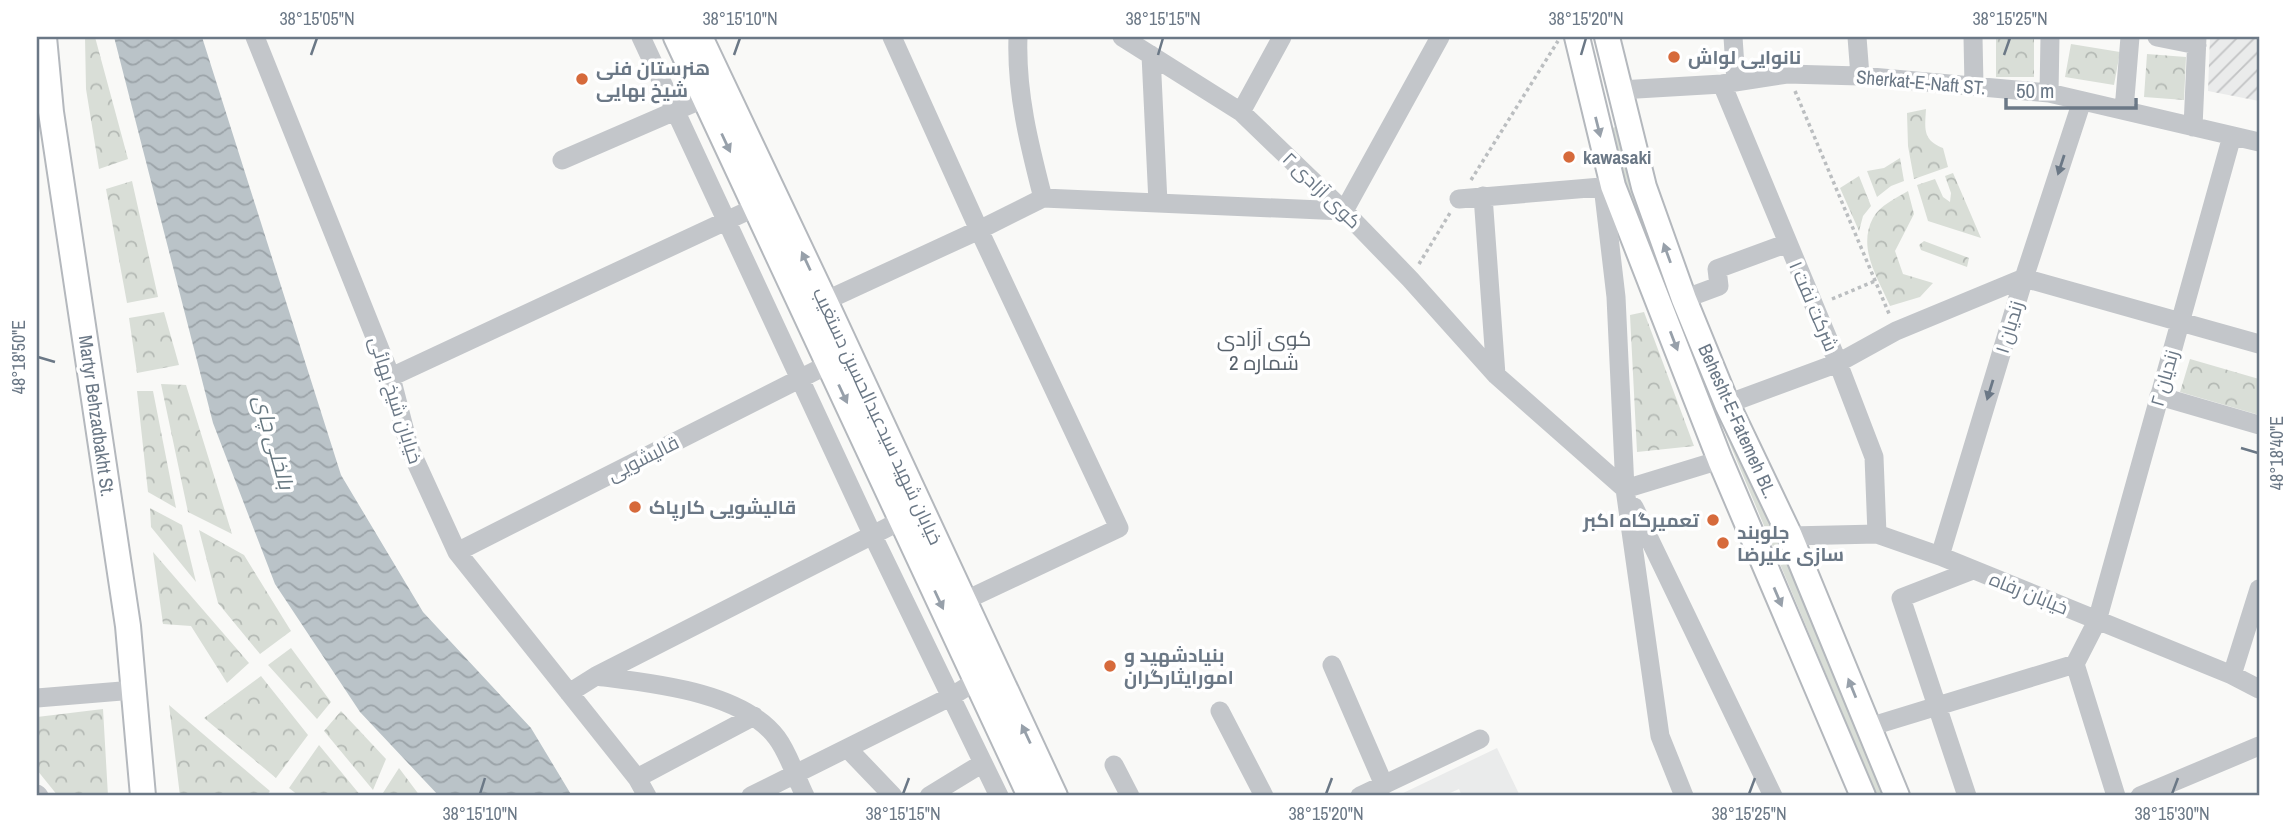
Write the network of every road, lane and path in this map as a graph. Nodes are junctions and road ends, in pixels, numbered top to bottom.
1 (44, 37) edge
2 (255, 37) edge
3 (641, 37) edge
4 (676, 37) edge
5 (700, 37) edge
6 (893, 37) edge
7 (1018, 37) edge
8 (1122, 37) edge
9 (1282, 37) edge
10 (1440, 37) edge
11 (1561, 37) edge
12 (1577, 37) edge
13 (1607, 37) edge
14 (1732, 37) edge
15 (1857, 37) edge
16 (1973, 37) edge
17 (2050, 37) edge
18 (2130, 37) edge
19 (2157, 37) edge
20 (2197, 41) edge
21 (1152, 55) junction
22 (1787, 74) junction
23 (1860, 76) junction
24 (1729, 83) junction
25 (1974, 86) junction
26 (1620, 90) junction
27 (2049, 93) junction
28 (1590, 95) junction
29 (705, 98) junction
30 (2082, 101) junction
31 (2124, 110) junction
32 (44, 112) edge
33 (674, 112) junction
34 (1241, 112) junction
35 (2193, 127) junction
36 (2232, 136) junction
37 (2259, 142) edge
38 (562, 160) dead end
39 (1608, 186) junction
40 (1483, 196) junction
41 (1043, 198) junction
42 (1459, 198) junction
43 (1158, 203) junction
44 (756, 207) junction
45 (1344, 211) junction
46 (726, 222) junction
47 (979, 230) junction
48 (1788, 243) junction
49 (2024, 278) junction
50 (1410, 279) junction
51 (1875, 281) junction
52 (1684, 299) junction
53 (825, 301) junction
54 (1814, 306) junction
55 (2180, 323) junction
56 (1896, 331) junction
57 (2259, 344) edge
58 (1838, 363) junction
59 (829, 364) junction
60 (1496, 375) junction
61 (391, 377) junction
62 (800, 377) junction
63 (2159, 396) junction
64 (1727, 404) junction
65 (2259, 425) edge
66 (1720, 460) junction
67 (1625, 489) junction
68 (902, 520) junction
69 (1877, 534) junction
70 (873, 536) junction
71 (1790, 537) junction
72 (457, 552) junction
73 (1940, 556) junction
74 (1973, 570) junction
75 (2259, 589) edge
76 (964, 601) junction
77 (2097, 621) junction
78 (2076, 664) junction
79 (1332, 665) dead end
80 (596, 676) junction
81 (2232, 676) junction
82 (976, 681) junction
83 (2259, 689) edge
84 (134, 690) junction
85 (569, 693) junction
86 (952, 696) junction
87 (37, 698) edge
88 (1937, 706) junction
89 (1220, 711) dead end
90 (754, 716) junction
91 (1869, 727) junction
92 (1480, 739) dead end
93 (2259, 746) edge
94 (848, 749) junction
95 (983, 763) junction
96 (1114, 765) dead end
97 (794, 775) junction
98 (637, 778) junction
99 (1384, 785) junction
100 (939, 793) edge
101 (143, 796) edge
102 (647, 796) edge
103 (751, 796) edge
104 (805, 796) edge
105 (893, 796) edge
106 (999, 796) edge
107 (1030, 796) edge
108 (1055, 796) edge
109 (1130, 796) edge
110 (1264, 796) edge
111 (1360, 796) edge
112 (1684, 796) edge
113 (1773, 796) edge
114 (1863, 796) edge
115 (1897, 796) edge
116 (1967, 796) edge
117 (2116, 796) edge
118 (2140, 796) edge

1 - 32 main road, Martyr Behzadbakht St.
2 - 61 street, خیابان شیخ بهائی
3 - 33 street
4 - 29 main road, خیابان شهید سیدعبدالحسین دستغیب
53 -> 5 main road, خیابان شهید سیدعبدالحسین دستغیب
6 - 47 street
7 - 41 street
8 - 21 street, کوی آزادی ۲
9 - 34 street
10 - 45 street
11 - 42 path
12 - 28 main road, Behesht-E-Fatemeh BL.
13 - 26 main road, Behesht-E-Fatemeh BL.
14 - 24 street, شرکت نفت ۱
15 - 23 street
16 - 25 street
17 - 27 street
18 - 31 street
19 - 20 street
20 - 35 street
21 - 34 street, کوی آزادی ۲
21 - 43 street
22 - 23 street, Sherkat-E-Naft ST.
22 - 24 street, Sherkat-E-Naft ST.
22 - 51 path
23 - 25 street, Sherkat-E-Naft ST.
24 - 26 street, Sherkat-E-Naft ST.
24 - 48 street, شرکت نفت ۱
25 - 27 street, Sherkat-E-Naft ST.
26 - 28 main road
52 -> 26 main road, Behesht-E-Fatemeh BL.
27 - 30 street, Sherkat-E-Naft ST.
28 -> 39 main road, Behesht-E-Fatemeh BL.
29 - 33 street
29 -> 44 main road, خیابان شهید سیدعبدالحسین دستغیب
30 - 31 street, Sherkat-E-Naft ST.
30 -> 49 street, زندیان ۱
31 - 35 street, Sherkat-E-Naft ST.
32 - 84 main road, Martyr Behzadbakht St.
33 - 38 street
33 - 46 street
34 - 45 street, کوی آزادی ۲
35 - 36 street, Sherkat-E-Naft ST.
36 - 37 street, Sherkat-E-Naft ST.
36 - 55 street, زندیان ۲
39 - 40 street
39 -> 66 main road, Behesht-E-Fatemeh BL.
39 - 67 street
40 - 42 street
40 - 60 street
41 - 43 street
41 - 47 street
42 - 50 path
43 - 45 street
44 - 46 street
44 - 59 main road, خیابان شهید سیدعبدالحسین دستغیب
45 - 50 street, کوی آزادی ۲
46 - 61 street
46 - 62 street
47 - 53 street
47 - 76 street
48 - 52 street
48 - 54 street, شرکت نفت ۱
49 - 55 street
49 - 56 street
49 -> 73 street, زندیان ۱
50 - 60 street, کوی آزادی ۲
51 - 54 path
51 - 56 path
52 - 64 main road, Behesht-E-Fatemeh BL.
53 - 76 main road, خیابان شهید سیدعبدالحسین دستغیب
54 - 58 street, شرکت نفت ۱
55 - 57 street
55 - 63 street, زندیان ۲
56 - 58 street
58 - 64 street
58 - 69 street, شرکت نفت ۱
59 - 62 street, قالیشویی
59 -> 68 main road, خیابان شهید سیدعبدالحسین دستغیب
60 - 67 street, کوی آزادی ۲
61 - 72 street, خیابان شیخ بهائی
62 - 70 street
62 - 72 street, قالیشویی
63 - 65 street
63 - 77 street, زندیان ۲
64 - 71 main road, Behesht-E-Fatemeh BL.
66 - 67 street
66 -> 114 main road, Behesht-E-Fatemeh BL.
67 - 112 street
67 - 113 street
68 - 70 street
68 -> 82 main road, خیابان شهید سیدعبدالحسین دستغیب
69 - 71 street, خیابان رفاه
69 - 73 street, خیابان رفاه
70 - 80 street
70 - 86 street
91 -> 71 main road, Behesht-E-Fatemeh BL.
72 - 85 street, خیابان شیخ بهائی
73 - 74 street, خیابان رفاه
74 - 77 street, خیابان رفاه
74 - 88 street
75 - 81 street
108 -> 76 main road, خیابان شهید سیدعبدالحسین دستغیب
77 - 78 street, زندیان ۲
77 - 81 street, خیابان رفاه
78 - 88 street
78 - 117 street
79 - 99 street
80 - 85 street
80 - 90 street
81 - 83 street, خیابان رفاه
82 - 86 street
82 - 107 main road, خیابان شهید سیدعبدالحسین دستغیب
84 - 87 street
84 - 101 main road, Martyr Behzadbakht St.
85 - 98 street, خیابان شیخ بهائی
86 - 94 street
86 - 95 street
88 - 91 street
88 - 116 street
89 - 110 street
90 - 97 street
90 - 98 street
91 - 115 main road, Behesht-E-Fatemeh BL.
92 - 99 street
93 - 118 street
94 - 97 street
94 - 105 street
95 - 100 street
95 - 106 street
96 - 109 street
97 - 103 street
97 - 104 street
98 - 102 street, خیابان شیخ بهائی
99 - 111 street

